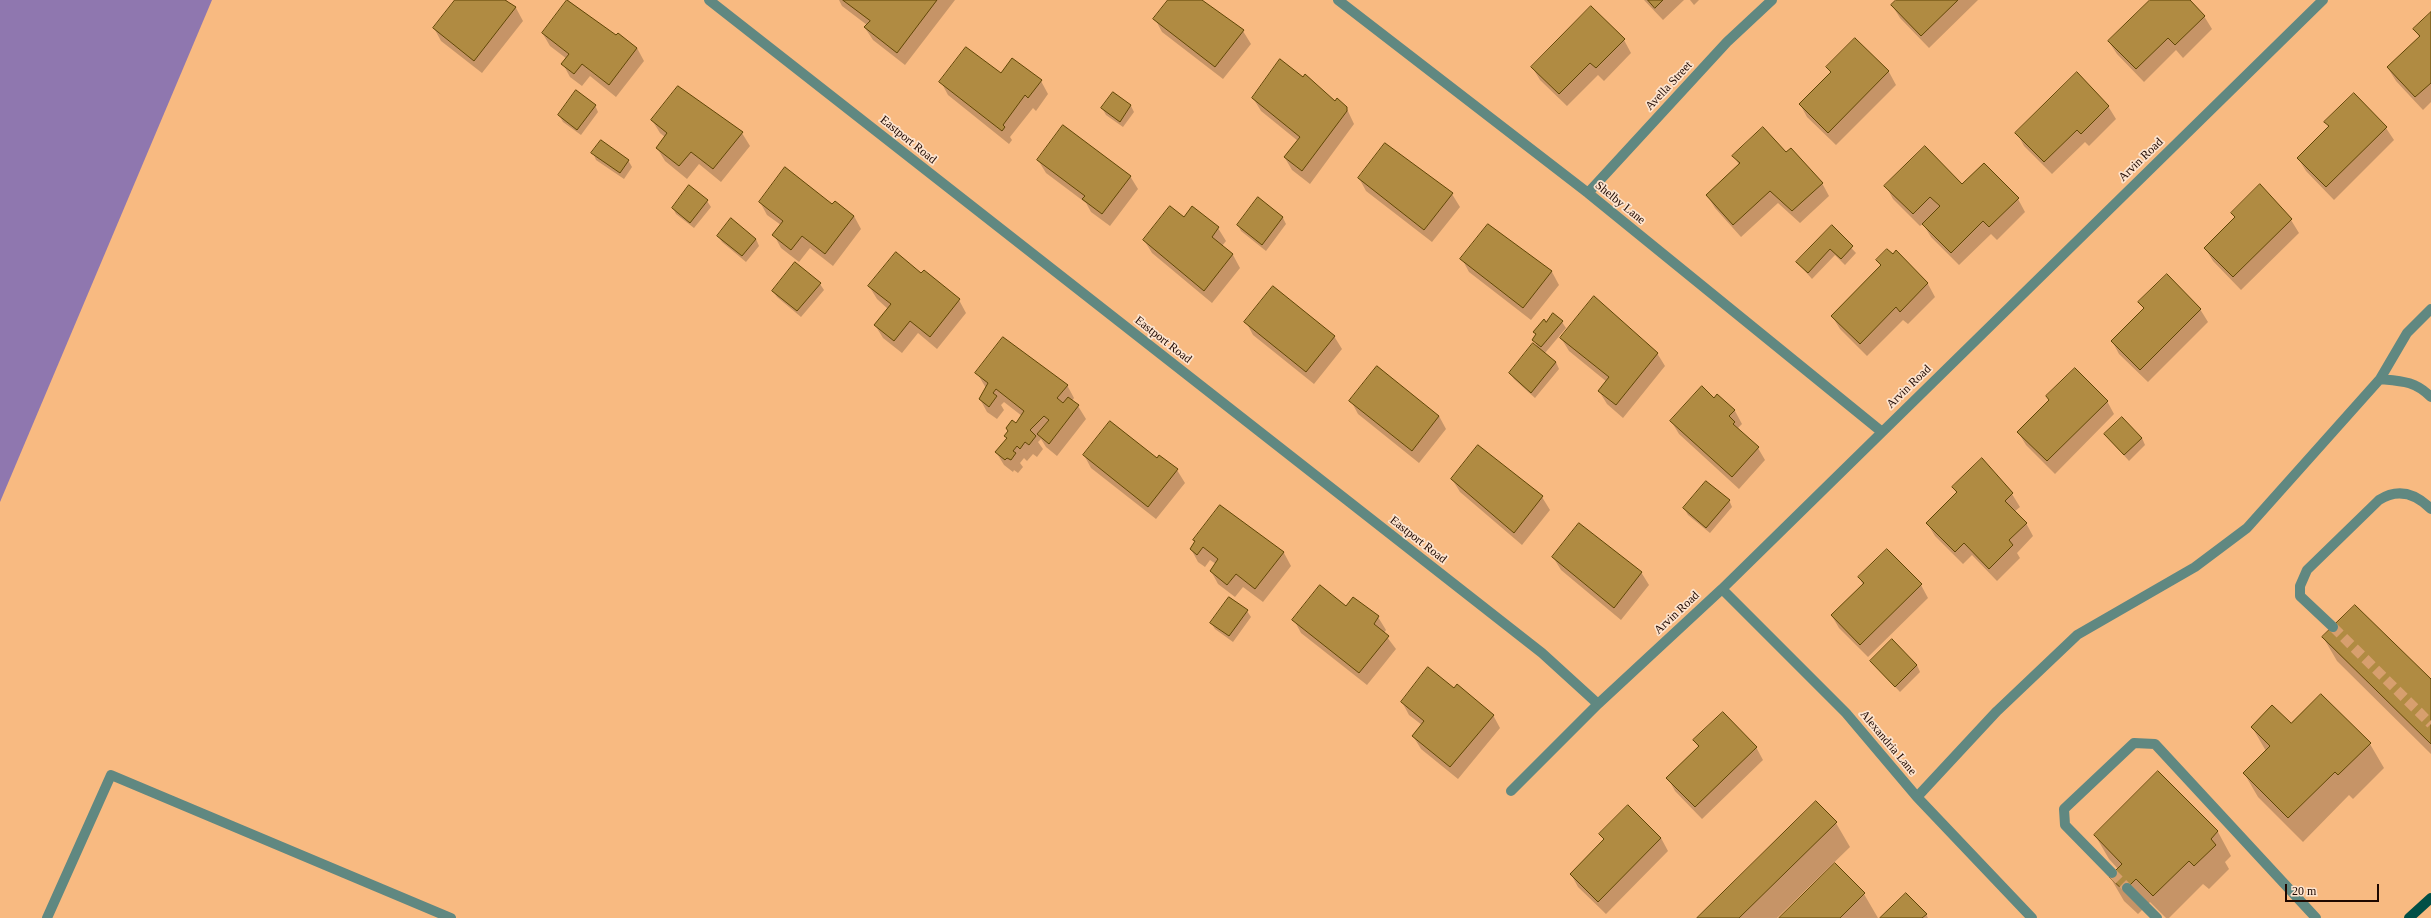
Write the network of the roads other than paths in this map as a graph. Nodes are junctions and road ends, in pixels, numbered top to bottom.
1 (708, 0) edge
2 (1338, 0) edge
3 (1772, 0) edge
4 (2323, 0) edge
5 (1588, 193) junction
6 (2431, 309) edge
7 (2380, 379) junction
8 (2431, 397) edge
9 (1882, 432) junction
10 (2431, 509) edge
11 (1722, 589) junction
12 (2333, 627) tunnel mouth
13 (1598, 704) junction
14 (1512, 791) dead end
15 (1917, 797) junction
16 (2112, 873) tunnel mouth
17 (2127, 888) tunnel mouth
18 (2431, 898) edge
19 (47, 918) edge
20 (451, 918) edge
21 (2032, 918) edge
22 (2157, 918) edge
23 (2316, 918) edge
24 (2409, 918) edge

1 - 13 street, Eastport Road
2 - 5 street, Shelby Lane
3 - 5 street, Avella Street
4 - 9 street, Arvin Road
5 - 9 street, Shelby Lane
6 - 7 street
7 - 8 street
7 - 15 street
9 - 11 street, Arvin Road
10 - 12 street
11 - 13 street, Arvin Road
11 - 15 street, Alexandria Lane
13 - 14 street, Arvin Road
15 - 21 street, Alexandria Lane
16 - 23 street
17 - 22 street
18 - 24 main road
19 - 20 street

